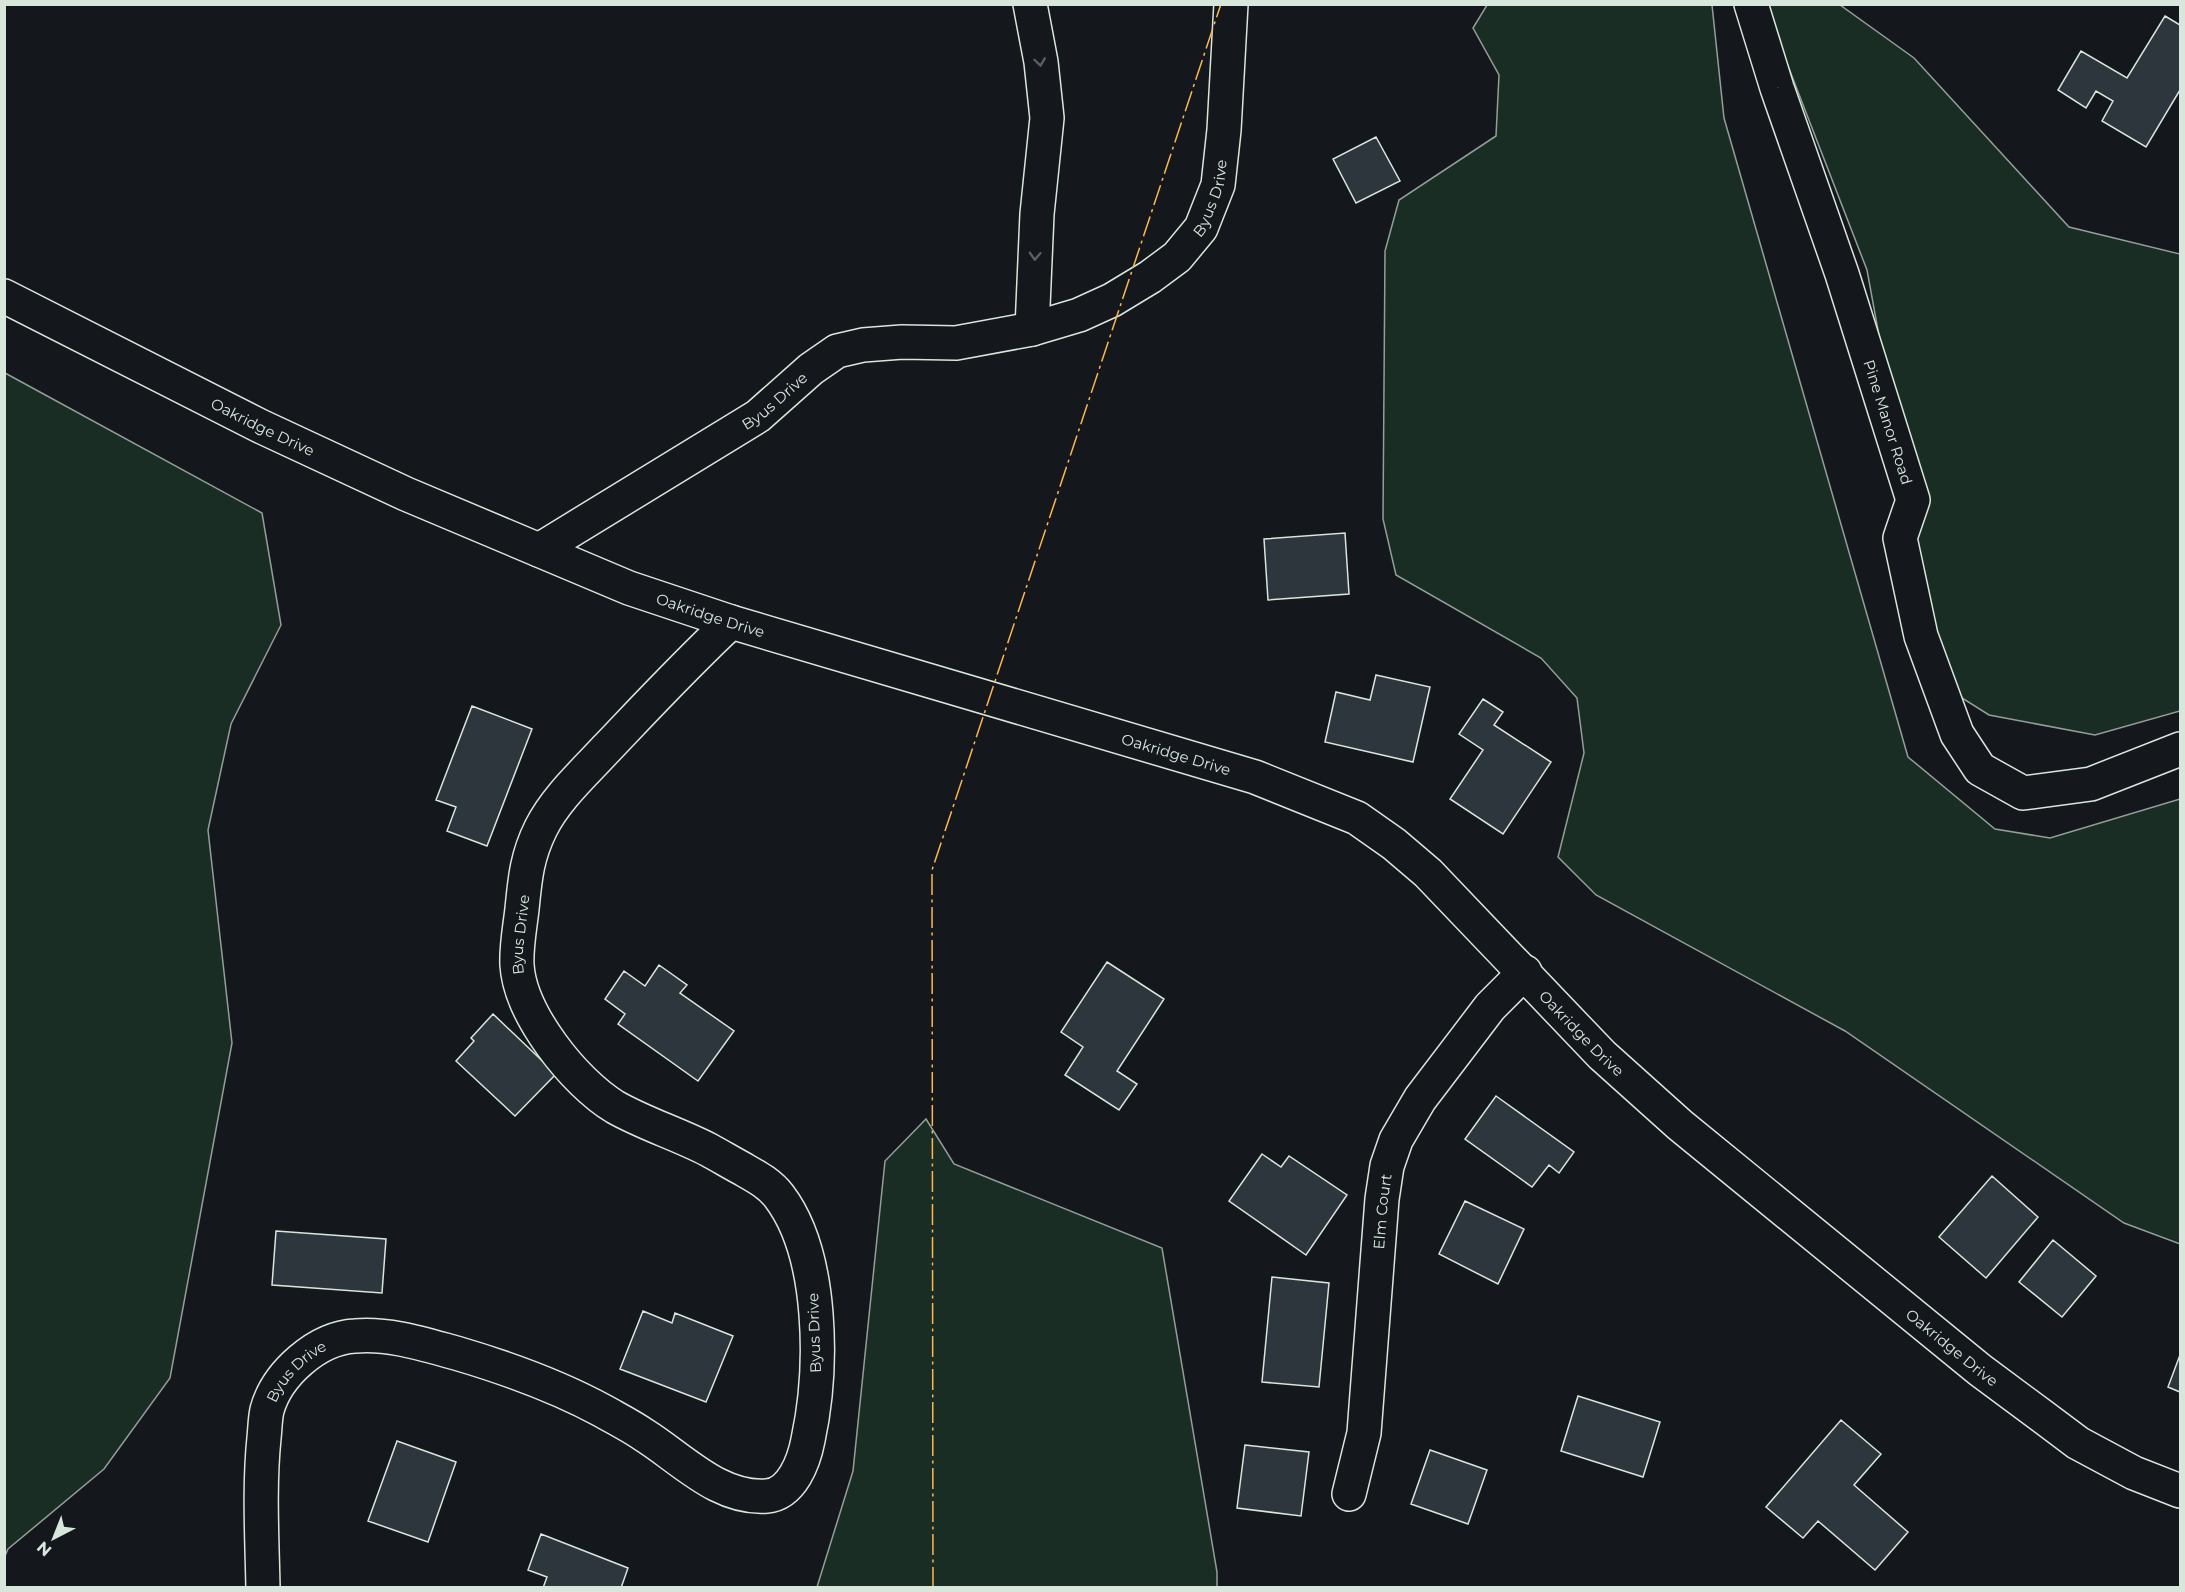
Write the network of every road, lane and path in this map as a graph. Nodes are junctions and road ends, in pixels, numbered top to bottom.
1 (1030, 4) edge
2 (1230, 4) edge
3 (1751, 4) edge
4 (4, 296) edge
5 (1032, 329) junction
6 (539, 550) junction
7 (731, 622) junction
8 (2181, 749) edge
9 (1525, 972) junction
10 (2181, 1491) edge
11 (1350, 1494) dead end
12 (263, 1587) edge

1 -> 5 street
2 - 5 street, Byus Drive
3 - 8 street, Pine Manor Road
4 - 6 street, Oakridge Drive
5 - 6 street, Byus Drive
6 - 7 street, Oakridge Drive
7 - 9 street, Oakridge Drive
7 - 12 street, Byus Drive
9 - 10 street, Oakridge Drive
9 - 11 street, Elm Court

